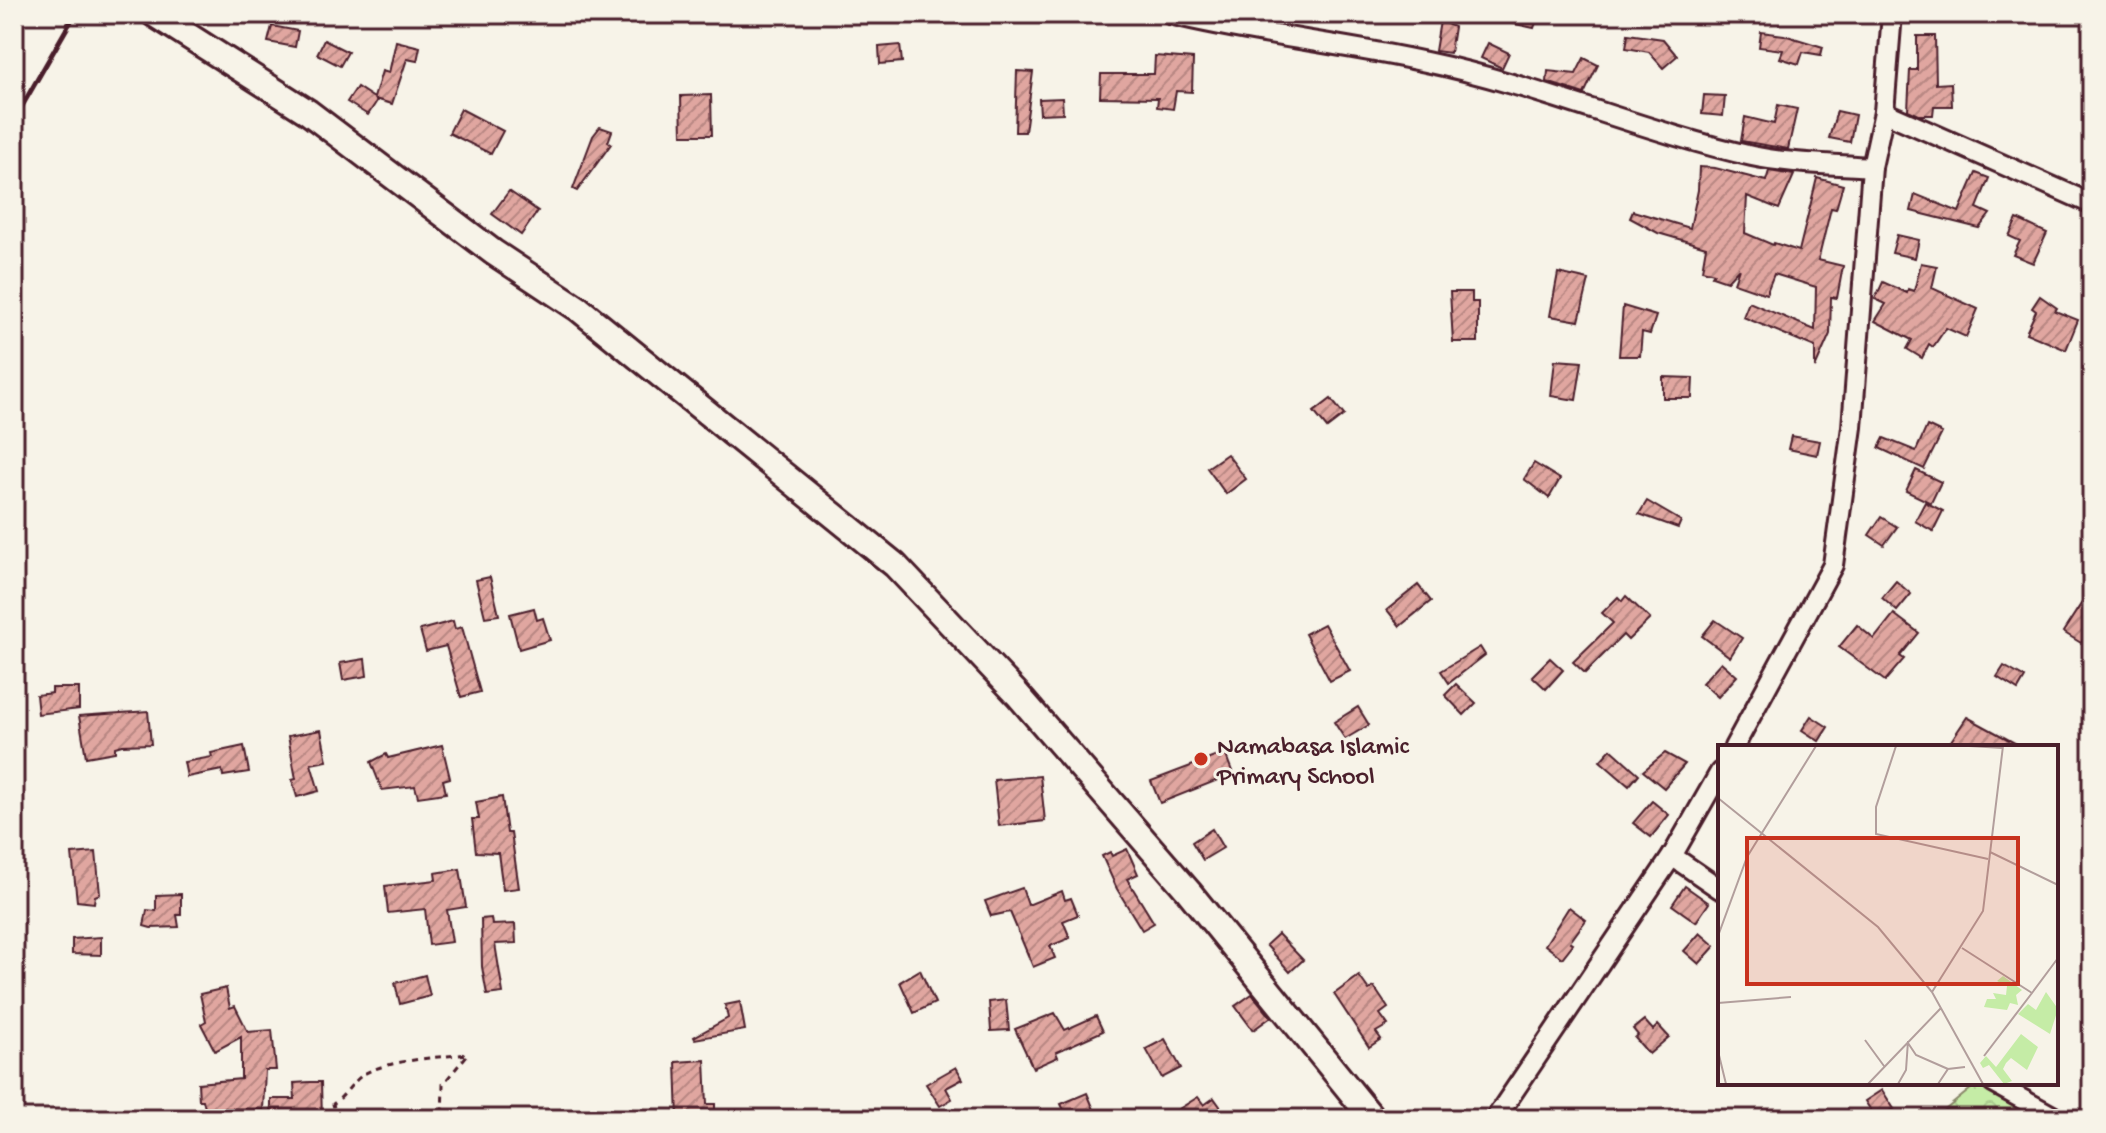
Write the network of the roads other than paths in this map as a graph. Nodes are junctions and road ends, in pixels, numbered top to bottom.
1 (154, 14) edge
2 (1170, 14) edge
3 (1892, 14) edge
4 (1884, 112) junction
5 (1872, 167) junction
6 (2092, 204) edge
7 (1735, 745) edge
8 (1718, 776) edge
9 (1672, 856) junction
10 (1718, 888) edge
11 (1997, 1085) edge
12 (1373, 1119) edge
13 (1495, 1119) edge
14 (2058, 1119) edge

1 - 12 street
2 - 5 street
3 - 4 street
4 - 5 street
4 - 6 street
5 - 7 street
8 - 9 street
9 - 10 street
9 - 13 street
11 - 14 street

